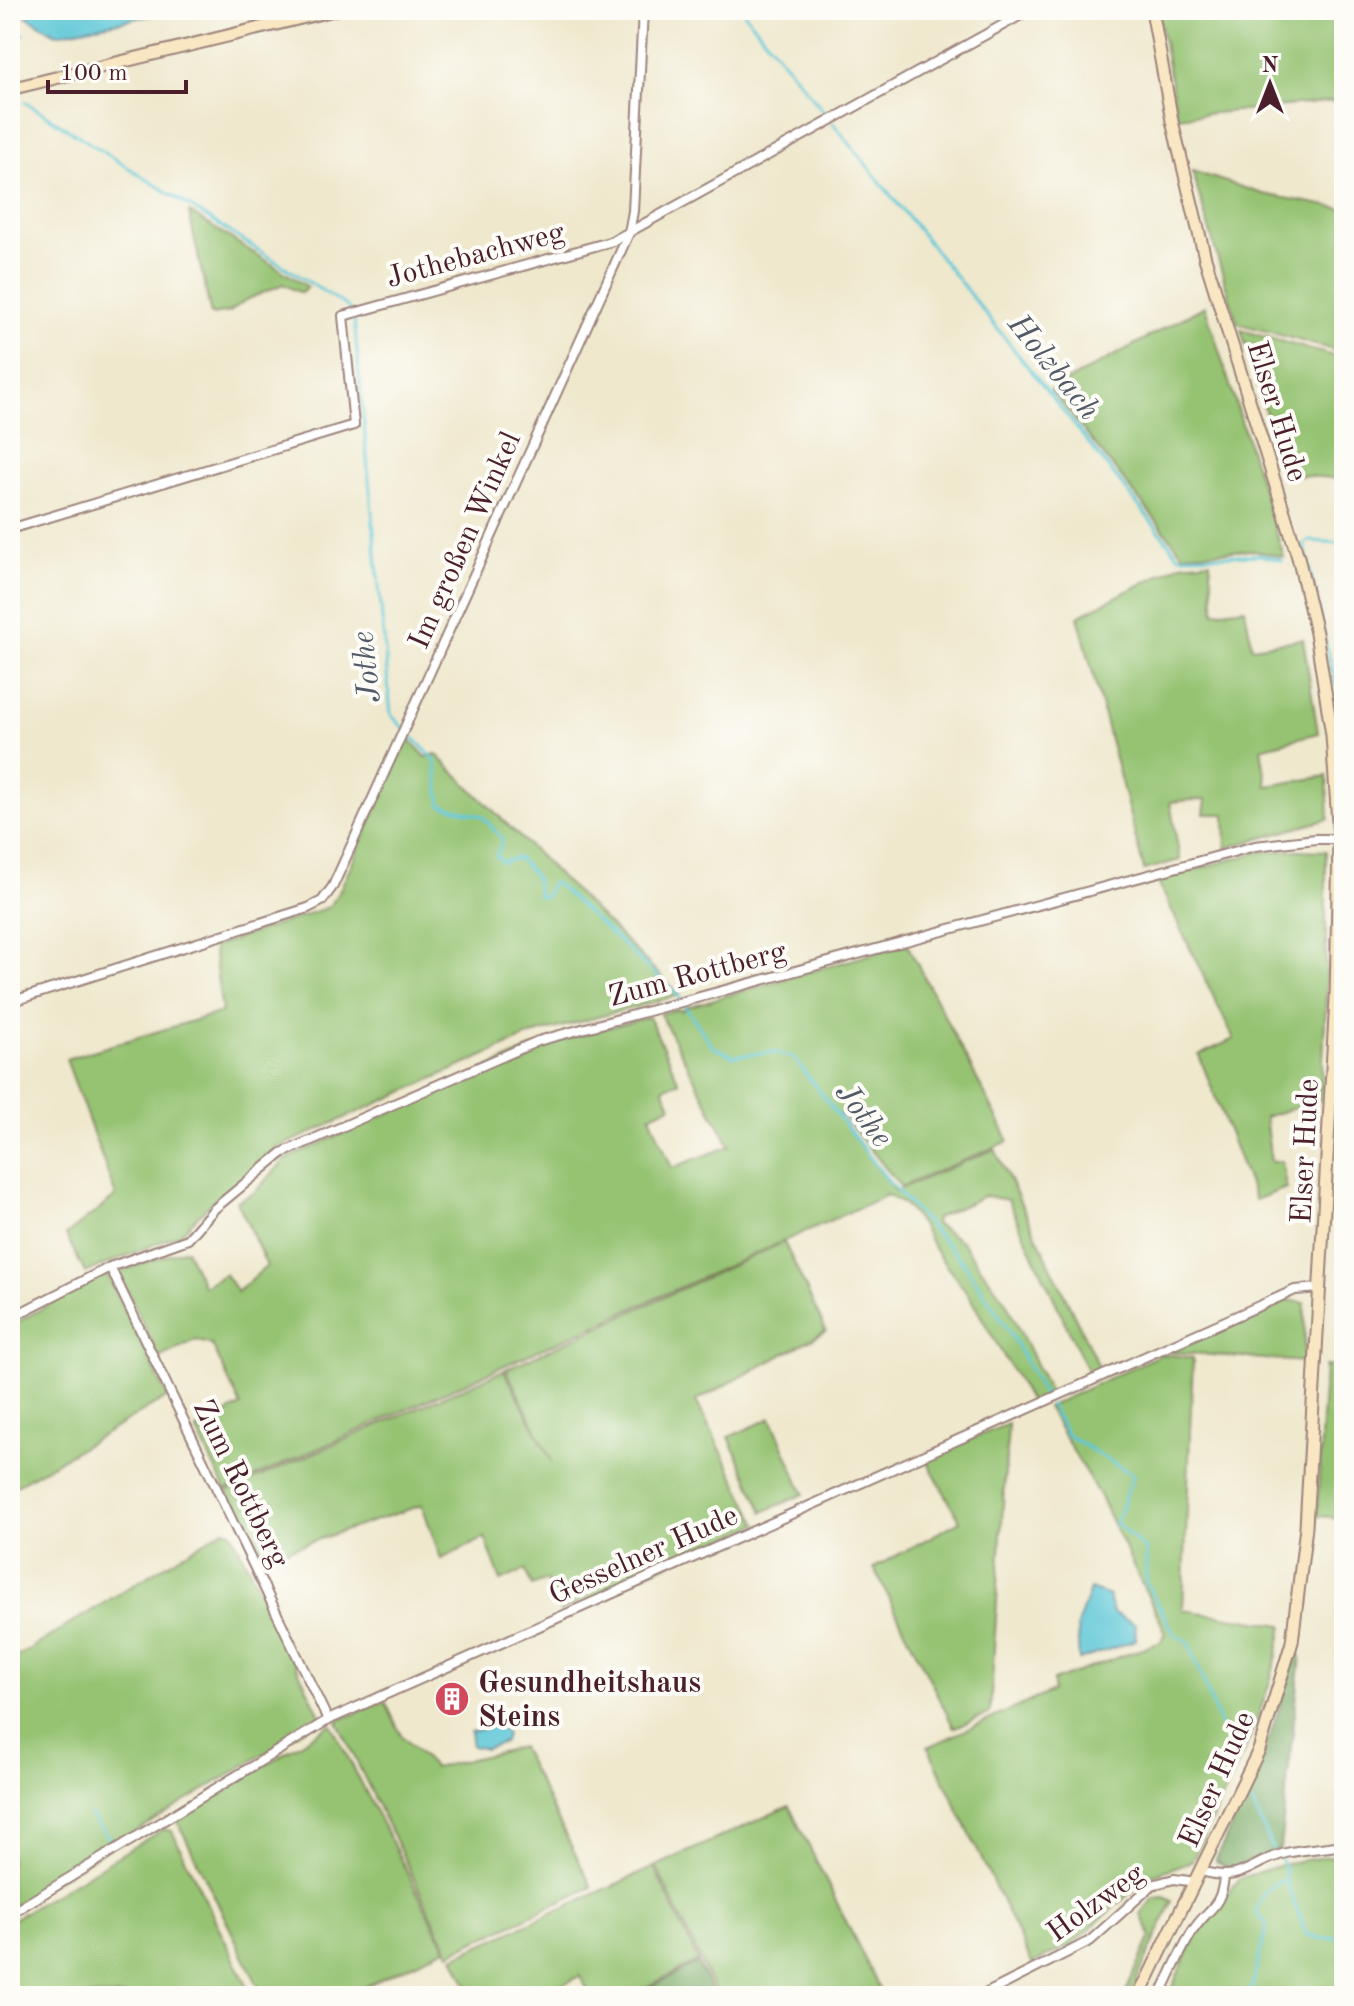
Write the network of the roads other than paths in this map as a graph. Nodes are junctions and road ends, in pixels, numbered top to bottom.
1 (334, 10) edge
2 (643, 10) edge
3 (1030, 10) edge
4 (1152, 10) edge
5 (10, 89) edge
6 (629, 233) junction
7 (10, 529) edge
8 (1342, 839) edge
9 (10, 1002) edge
10 (110, 1267) junction
11 (1320, 1288) junction
12 (10, 1318) edge
13 (328, 1720) junction
14 (1344, 1845) edge
15 (1198, 1876) junction
16 (1224, 1877) junction
17 (10, 1914) edge
18 (981, 1996) edge
19 (1139, 1996) edge
20 (1160, 1996) edge

1 - 5 street
2 - 6 street, Im großen Winkel
3 - 6 street, Jothebachweg
4 - 8 street, Elser Hude
6 - 7 street, Jothebachweg
6 - 9 street, Im großen Winkel
8 - 10 street, Zum Rottberg
8 - 11 street, Elser Hude
10 - 12 street, Zum Rottberg
10 - 13 street, Zum Rottberg
11 - 13 street, Gesselner Hude
11 - 15 street, Elser Hude
13 - 17 street, Gesselner Hude
14 - 16 street
15 - 16 street, Holzweg
15 - 18 street, Holzweg
15 - 19 street, Elser Hude
16 - 20 street

